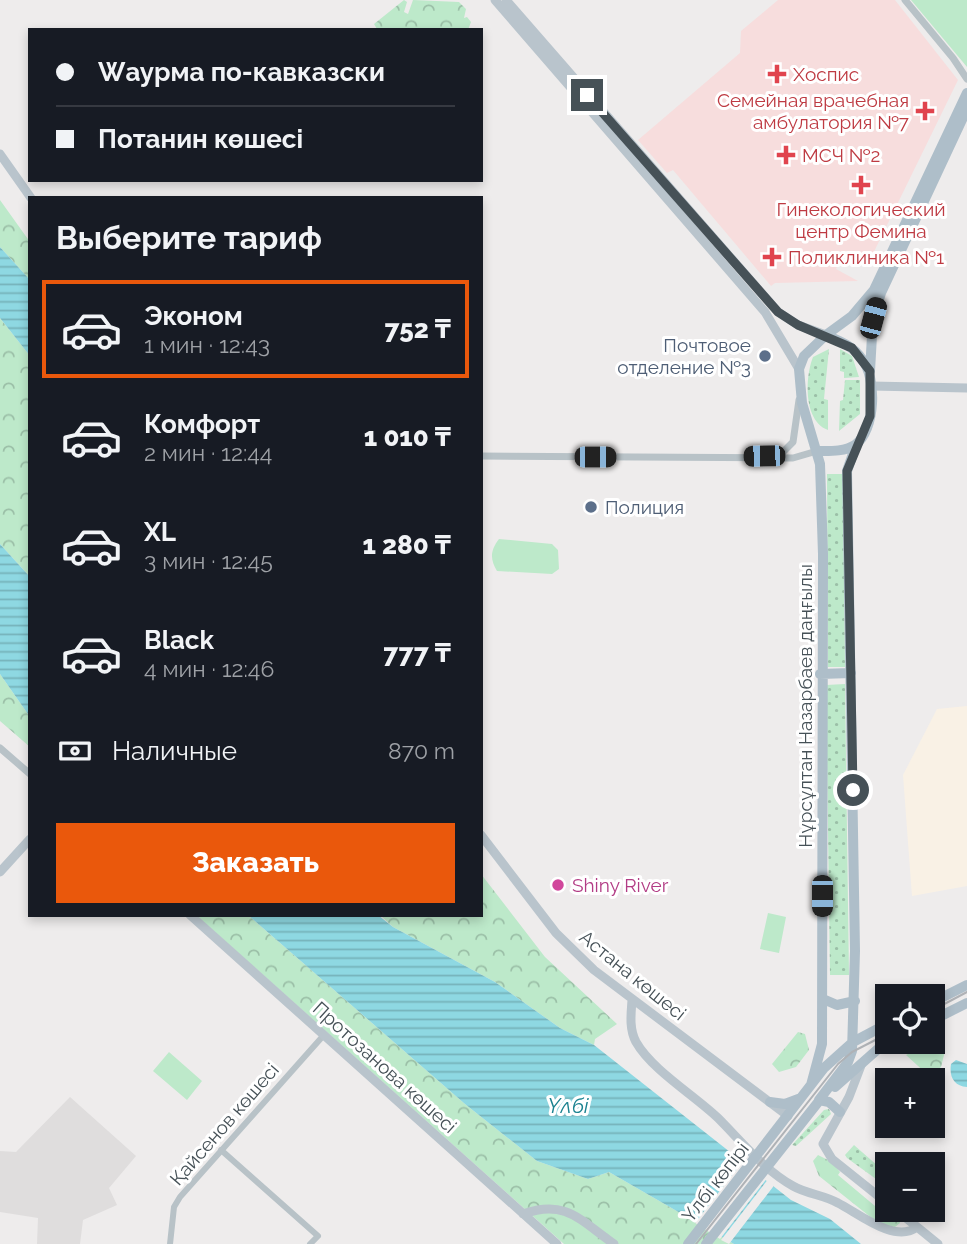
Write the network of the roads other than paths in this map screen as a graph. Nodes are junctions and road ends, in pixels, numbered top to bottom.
1 (495, 0) edge
2 (506, 0) edge
3 (905, 0) edge
4 (967, 79) edge
5 (967, 93) edge
6 (967, 110) edge
7 (0, 154) edge
8 (30, 196) edge
9 (826, 335) junction
10 (799, 369) junction
11 (870, 371) junction
12 (871, 386) junction
13 (967, 388) edge
14 (800, 391) junction
15 (857, 444) junction
16 (817, 451) junction
17 (779, 455) junction
18 (483, 456) edge
19 (851, 673) junction
20 (820, 674) junction
21 (0, 748) edge
22 (28, 772) edge
23 (483, 838) edge
24 (28, 841) edge
25 (0, 872) edge
26 (192, 917) edge
27 (967, 985) edge
28 (945, 996) edge
29 (823, 999) junction
30 (632, 1000) junction
31 (855, 1001) junction
32 (967, 1003) edge
33 (945, 1014) edge
34 (875, 1030) edge
35 (323, 1036) junction
36 (853, 1042) junction
37 (875, 1053) edge
38 (863, 1062) junction
39 (811, 1085) junction
40 (801, 1098) junction
41 (819, 1100) junction
42 (770, 1102) junction
43 (839, 1112) junction
44 (788, 1116) junction
45 (221, 1150) junction
46 (875, 1193) edge
47 (523, 1214) junction
48 (911, 1222) edge
49 (917, 1227) junction
50 (170, 1244) edge
51 (310, 1244) edge
52 (557, 1244) edge
53 (614, 1244) edge
54 (688, 1244) edge
55 (706, 1244) edge
56 (938, 1244) edge

1 - 10 main road
2 - 9 main road
3 - 4 street
5 - 9 main road
6 - 11 main road
7 - 8 main road
9 - 10 main road
9 - 11 main road
10 - 14 main road, Нұрсұлтан Назарбаев даңғылы
11 - 12 main road
12 - 13 main road
12 - 15 main road
14 - 16 main road, Нұрсұлтан Назарбаев даңғылы
14 - 17 street
15 - 16 main road
15 - 19 main road
16 - 17 street
16 - 20 main road, Нұрсұлтан Назарбаев даңғылы
17 - 18 street
19 - 20 main road
19 - 31 main road
20 - 29 main road, Нұрсұлтан Назарбаев даңғылы
21 - 22 street
23 - 30 main road, Астана көшесі
24 - 25 main road
26 - 35 main road, Протозанова көшесі
27 - 28 main road
29 - 31 main road
29 - 39 main road, Нұрсұлтан Назарбаев даңғылы
30 - 42 main road, Астана көшесі
30 - 49 main road
31 - 36 main road
32 - 33 main road
34 - 36 main road, Үлбі көпірі
35 - 45 street, Қайсенов көшесі
35 - 47 main road, Протозанова көшесі
36 - 39 main road, Үлбі көпірі
36 - 41 main road
37 - 38 main road
38 - 41 main road
38 - 43 main road
39 - 40 main road, Үлбі көпірі
40 - 42 main road
40 - 44 main road, Үлбі көпірі
41 - 43 main road
41 - 55 main road, Үлбі көпірі
42 - 44 main road, Астана көшесі
43 - 46 main road
44 - 54 main road, Үлбі көпірі
45 - 50 street, Қайсенов көшесі
45 - 51 street
47 - 52 main road, Протозанова көшесі
47 - 53 main road
48 - 49 main road
49 - 56 main road

